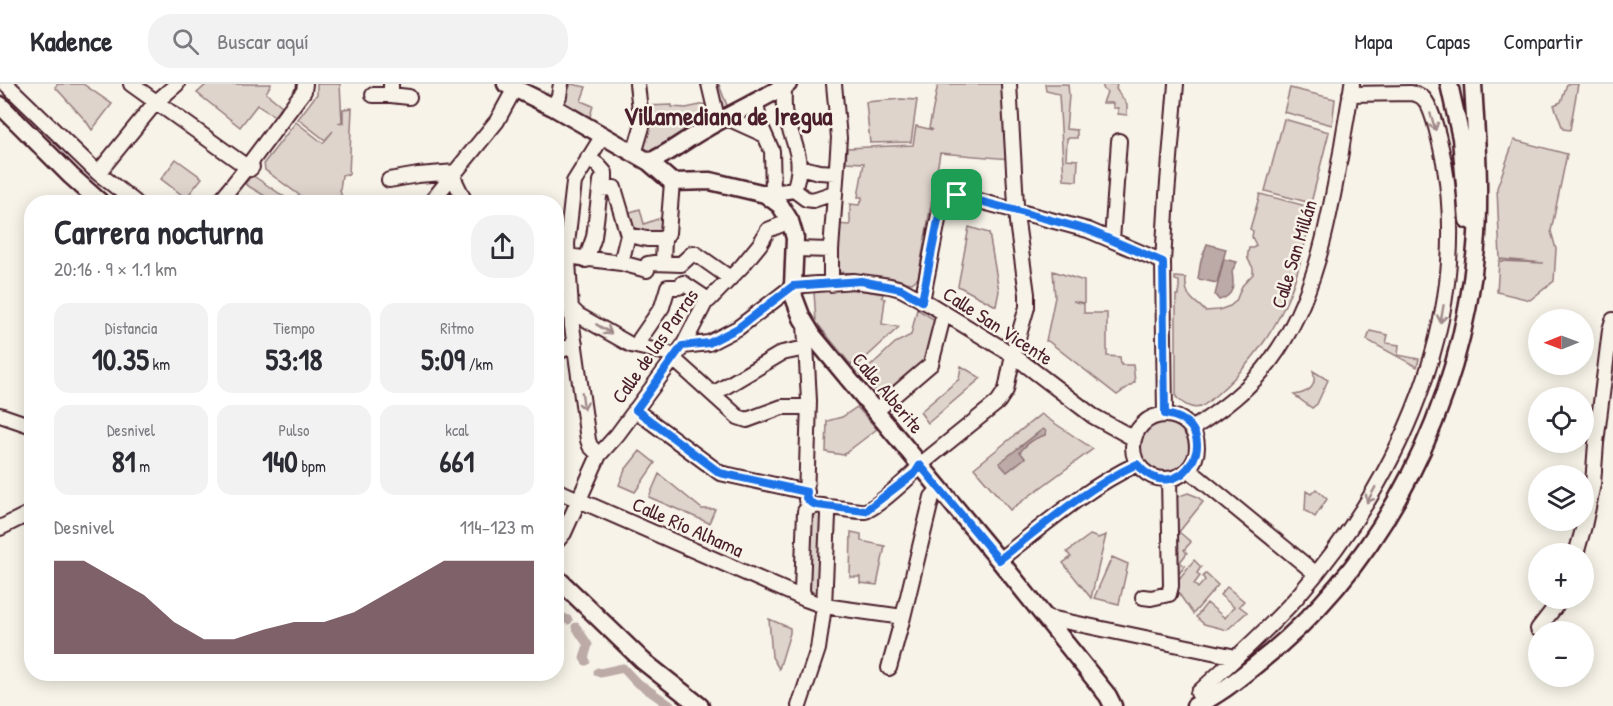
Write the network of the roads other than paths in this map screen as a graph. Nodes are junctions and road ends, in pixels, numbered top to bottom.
1 (6, 84) edge
2 (131, 84) edge
3 (177, 84) edge
4 (305, 84) edge
5 (311, 84) edge
6 (561, 84) edge
7 (637, 84) edge
8 (709, 84) edge
9 (834, 84) edge
10 (1009, 84) edge
11 (1176, 84) edge
12 (1449, 84) edge
13 (1463, 84) edge
14 (1468, 84) edge
15 (1473, 84) edge
16 (786, 85) edge
17 (511, 86) edge
18 (1352, 87) edge
19 (391, 89) edge
20 (373, 95) dead end
21 (409, 98) dead end
22 (756, 101) junction
23 (155, 103) junction
24 (1474, 104) junction
25 (0, 105) edge
26 (553, 107) junction
27 (720, 120) junction
28 (763, 134) junction
29 (602, 137) junction
30 (1119, 141) dead end
31 (634, 154) junction
32 (588, 158) junction
33 (649, 162) junction
34 (247, 167) junction
35 (799, 167) junction
36 (98, 173) junction
37 (836, 173) junction
38 (454, 175) junction
39 (389, 180) dead end
40 (672, 182) junction
41 (600, 189) junction
42 (794, 190) junction
43 (769, 193) junction
44 (834, 194) junction
45 (92, 195) edge
46 (126, 195) edge
47 (225, 195) edge
48 (437, 195) edge
49 (462, 195) edge
50 (1016, 210) junction
51 (790, 221) junction
52 (628, 235) junction
53 (664, 239) junction
54 (1112, 240) junction
55 (796, 249) junction
56 (1470, 249) junction
57 (831, 250) junction
58 (567, 256) junction
59 (586, 260) junction
60 (1163, 262) junction
61 (621, 263) junction
62 (663, 263) junction
63 (681, 264) junction
64 (730, 278) junction
65 (683, 283) junction
66 (831, 284) junction
67 (793, 286) junction
68 (1468, 296) junction
69 (707, 298) junction
70 (922, 301) junction
71 (572, 309) junction
72 (944, 313) junction
73 (1613, 320) edge
74 (805, 322) junction
75 (575, 344) junction
76 (638, 345) junction
77 (682, 346) junction
78 (806, 348) junction
79 (564, 349) edge
80 (1013, 355) junction
81 (674, 358) junction
82 (713, 394) junction
83 (809, 407) junction
84 (636, 410) junction
85 (876, 411) junction
86 (1165, 414) junction
87 (0, 415) edge
88 (24, 423) edge
89 (1192, 429) junction
90 (1133, 438) junction
91 (599, 455) junction
92 (1137, 464) junction
93 (920, 465) junction
94 (1188, 470) junction
95 (1168, 479) junction
96 (940, 488) junction
97 (564, 494) edge
98 (578, 500) junction
99 (812, 503) junction
100 (24, 516) edge
101 (0, 528) edge
102 (564, 533) edge
103 (1579, 543) edge
104 (999, 560) junction
105 (1315, 573) junction
106 (564, 584) edge
107 (1143, 597) dead end
108 (814, 602) junction
109 (1553, 609) edge
110 (903, 617) junction
111 (1045, 617) junction
112 (1544, 621) edge
113 (1236, 657) junction
114 (889, 668) dead end
115 (1196, 699) edge
116 (1214, 700) edge
117 (1111, 701) edge
118 (700, 706) edge
119 (800, 706) edge
120 (1125, 706) edge

1 - 36 street
2 - 23 street
3 - 23 street
4 - 34 street
5 - 34 street
6 - 26 street
7 - 31 street
8 - 27 street
9 - 37 street
10 - 50 street
11 - 60 street
12 - 56 main road
13 - 56 main road
14 - 24 main road
15 - 24 main road
16 - 22 main road
16 - 35 street
17 - 26 main road
17 - 38 street
18 - 89 street, Calle San Millán
18 -> 105 street
19 - 20 street
19 - 21 street
22 - 27 main road
22 - 28 street
23 - 34 street
23 - 36 street
24 - 68 main road
25 - 45 main road
26 - 29 main road
27 - 28 street
27 - 33 main road
28 - 43 street
29 - 31 main road
29 - 32 street
30 - 54 street
31 - 33 main road
32 - 41 street
32 - 58 street
33 - 40 main road
34 - 47 street
35 - 37 street
35 - 42 street
36 - 46 street
37 - 44 street
38 - 39 street
38 - 48 street
38 - 49 street
40 - 43 main road
40 - 53 street
41 - 52 street
41 - 59 street
42 - 43 street
42 - 44 street
43 - 51 main road, Calle Alberite
44 - 57 street
50 - 54 street
50 - 70 street
50 - 80 street
51 - 55 main road, Calle Alberite
51 - 64 street, Calle de las Parras
52 - 53 street
52 - 61 street
53 - 62 street
54 - 60 street
55 - 57 street
55 - 67 main road, Calle Alberite
56 - 68 main road
57 - 66 street
58 - 59 street
58 - 71 street
59 - 61 street
60 - 86 street
61 - 62 street
62 - 63 street
63 - 64 street
63 - 65 street
64 - 69 street, Calle de las Parras
65 - 69 street
65 - 76 street
66 - 67 street, Calle San Vicente
66 - 70 street, Calle San Vicente
67 - 74 main road, Calle Alberite
67 - 77 street
68 - 116 main road
69 - 77 street, Calle de las Parras
70 - 72 street, Calle San Vicente
71 - 75 street
71 -> 76 street
72 - 80 street, Calle San Vicente
72 - 85 street
73 - 103 street
74 - 78 street
74 - 85 main road, Calle Alberite
75 - 79 street
75 -> 91 street
76 - 81 street
77 - 81 street, Calle de las Parras
78 - 82 street
78 - 83 street
80 - 90 street, Calle San Vicente
80 - 93 street
81 - 82 street
81 - 84 street, Calle de las Parras
82 - 83 street
83 - 99 street
84 - 91 street, Calle de las Parras
84 - 99 street
85 - 93 main road, Calle Alberite
86 - 89 street
86 - 90 street
87 - 88 street
89 - 94 street
90 - 92 street
91 - 98 street, Calle de las Parras
92 - 95 street
92 - 104 street
93 - 96 main road, Calle Alberite
93 - 99 street
94 - 95 street
94 - 105 street
95 - 107 street
96 - 104 main road, Calle Alberite
96 - 110 street
97 - 98 street, Calle Río Alhama
98 - 102 street, Calle de las Parras
98 - 108 street, Calle Río Alhama
99 - 108 street
99 - 108 street
100 - 101 street
104 - 111 main road, Calle Alberite
105 - 113 street
106 - 118 main road
108 - 110 street, Calle Río Alhama
108 - 119 street
109 - 112 street
110 - 114 street
111 - 113 street
111 - 117 main road, Calle Alberite
113 - 115 street
115 - 116 main road
117 - 120 main road, Calle Alberite

